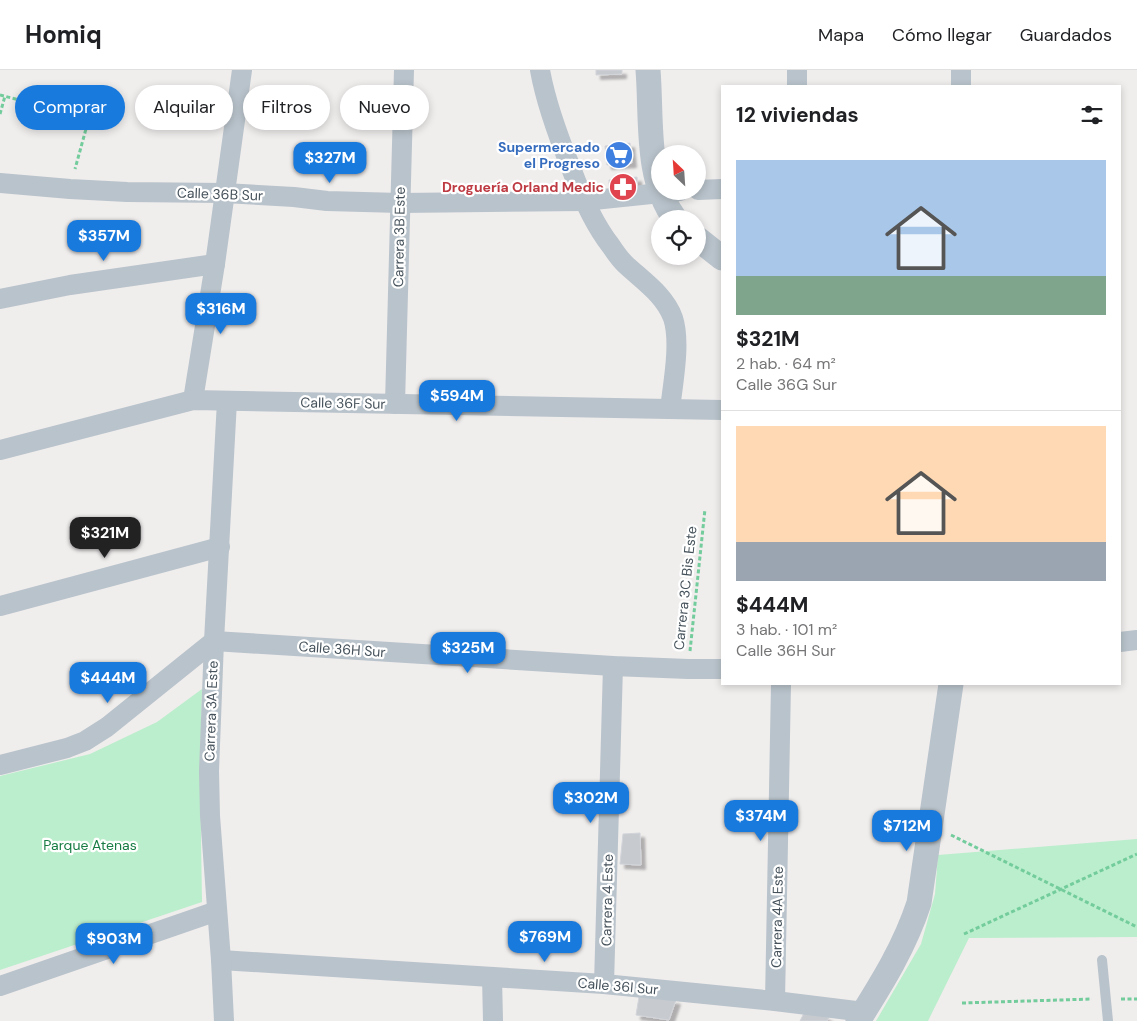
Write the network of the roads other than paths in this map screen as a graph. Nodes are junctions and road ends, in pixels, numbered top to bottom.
1 (242, 70) edge
2 (404, 70) edge
3 (540, 70) edge
4 (648, 70) edge
5 (797, 70) edge
6 (961, 70) edge
7 (797, 85) edge
8 (961, 85) edge
9 (652, 145) edge
10 (0, 183) edge
11 (706, 190) edge
12 (721, 190) edge
13 (224, 193) junction
14 (651, 194) edge
15 (584, 201) junction
16 (400, 203) junction
17 (706, 245) edge
18 (721, 257) edge
19 (214, 264) junction
20 (0, 299) edge
21 (193, 400) junction
22 (227, 401) junction
23 (395, 404) junction
24 (670, 409) junction
25 (721, 410) edge
26 (0, 450) edge
27 (220, 547) junction
28 (0, 606) edge
29 (1137, 640) edge
30 (214, 641) junction
31 (1121, 642) edge
32 (613, 666) junction
33 (721, 669) edge
34 (781, 685) edge
35 (951, 685) edge
36 (0, 765) edge
37 (216, 911) junction
38 (221, 960) junction
39 (1102, 960) dead end
40 (492, 978) junction
41 (604, 984) junction
42 (0, 986) edge
43 (775, 1000) junction
44 (861, 1017) edge
45 (224, 1021) edge
46 (493, 1021) edge
47 (1108, 1021) edge

1 - 13 street
2 - 16 street, Carrera 3B Este
3 - 15 street
4 - 9 street
5 - 7 street
6 - 8 street
10 - 13 street, Calle 36B Sur
11 - 12 street
13 - 16 street, Calle 36B Sur
13 - 19 street
14 - 15 street, Calle 36B Sur
15 - 16 street, Calle 36B Sur
15 - 24 street
16 - 23 street, Carrera 3B Este
17 - 18 street
19 - 20 street
19 - 21 street
21 - 22 street, Calle 36F Sur
21 - 26 street, Calle 36F Sur
22 - 23 street, Calle 36F Sur
22 - 27 street, Carrera 3A Este
23 - 24 street, Calle 36F Sur
24 - 25 street, Calle 36F Sur
27 - 28 street
27 - 30 street, Carrera 3A Este
29 - 31 street
30 - 32 street, Calle 36H Sur
30 - 36 street
30 - 37 street, Carrera 3A Este
32 - 33 street, Calle 36H Sur
32 - 41 street, Carrera 4 Este
34 - 43 street, Carrera 4A Este
35 - 44 street
37 - 38 street, Carrera 3A Este
37 - 42 street
38 - 40 street, Calle 36I Sur
38 - 45 street, Carrera 3A Este
39 - 47 lane
40 - 41 street, Calle 36I Sur
40 - 46 street
41 - 43 street, Calle 36I Sur
43 - 44 street, Calle 36I Sur

